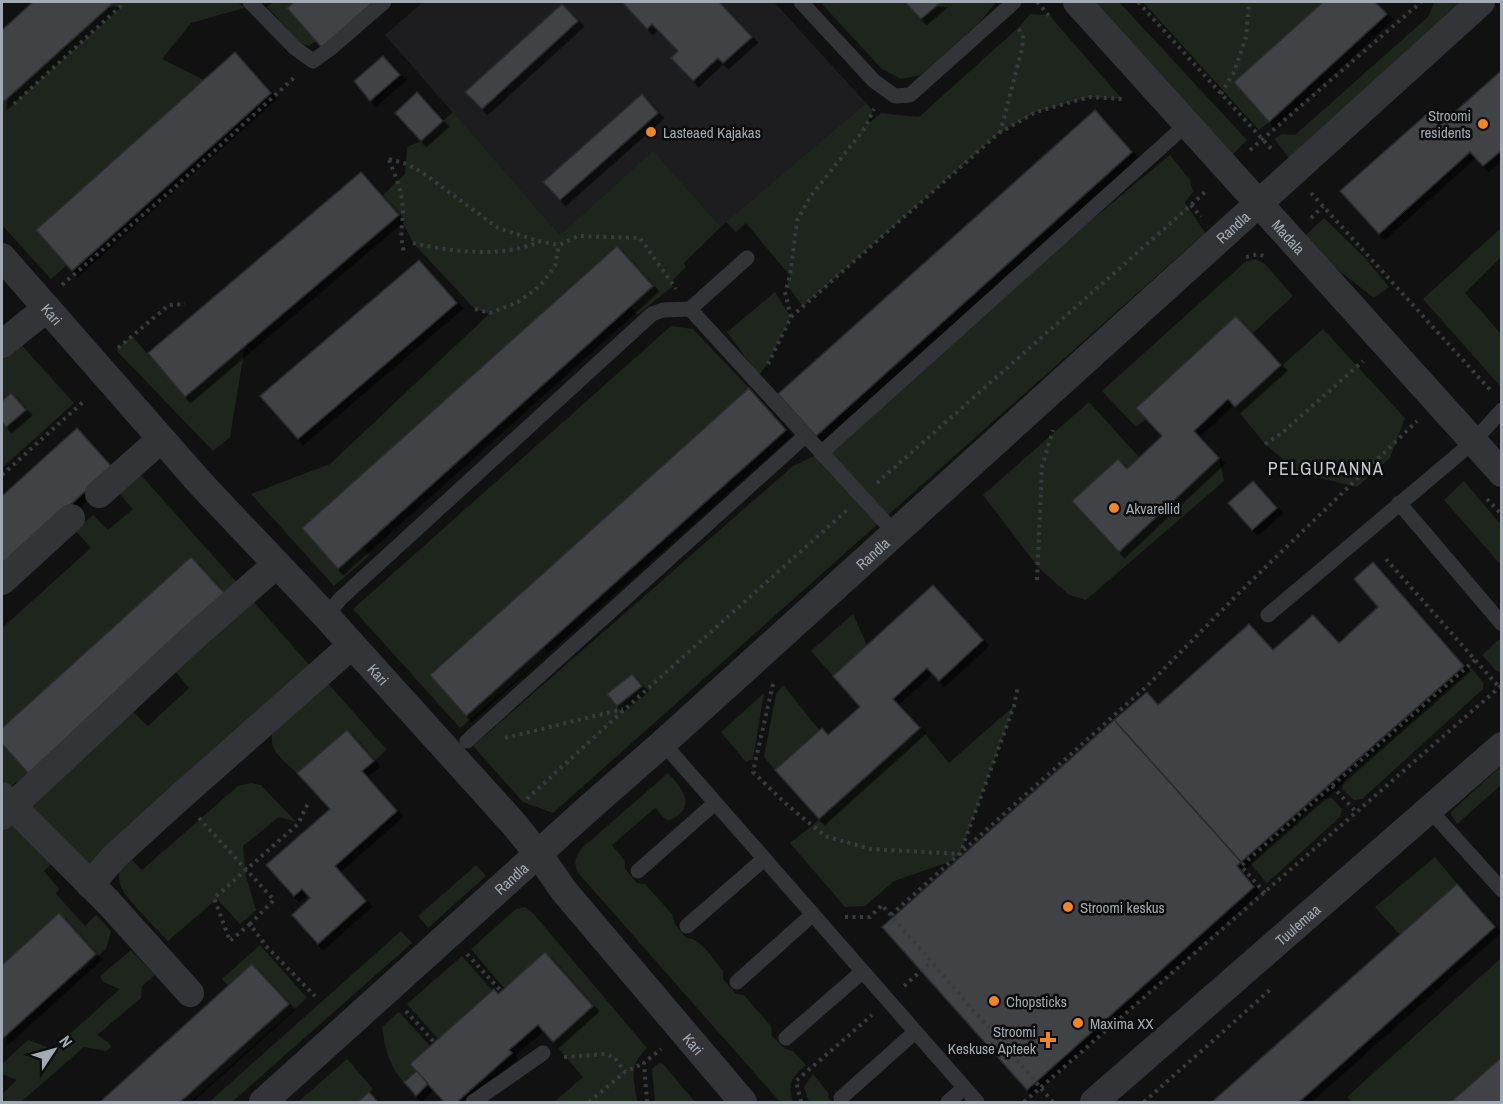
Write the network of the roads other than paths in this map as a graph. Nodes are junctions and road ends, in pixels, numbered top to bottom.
1 (250, 2) edge
2 (384, 2) edge
3 (801, 2) edge
4 (1014, 2) edge
5 (1077, 2) edge
6 (1479, 2) edge
7 (1187, 124) junction
8 (1258, 204) junction
9 (2, 257) edge
10 (747, 258) dead end
11 (53, 298) junction
12 (690, 309) junction
13 (2, 344) edge
14 (1502, 410) edge
15 (805, 436) junction
16 (161, 439) junction
17 (1473, 442) junction
18 (821, 453) junction
19 (1502, 473) edge
20 (99, 494) dead end
21 (1399, 503) junction
22 (71, 518) dead end
23 (895, 534) junction
24 (277, 564) junction
25 (2, 581) edge
26 (1268, 615) dead end
27 (326, 616) junction
28 (1502, 624) edge
29 (352, 645) junction
30 (467, 741) dead end
31 (663, 743) junction
32 (1502, 746) edge
33 (715, 803) junction
34 (5, 806) edge
35 (1429, 809) junction
36 (539, 855) junction
37 (764, 859) junction
38 (638, 871) dead end
39 (90, 885) junction
40 (1502, 890) edge
41 (812, 915) junction
42 (687, 926) dead end
43 (862, 972) junction
44 (737, 982) dead end
45 (190, 993) dead end
46 (915, 1032) junction
47 (786, 1038) dead end
48 (543, 1053) road end
49 (964, 1088) junction
50 (841, 1098) dead end
51 (263, 1102) edge
52 (473, 1102) edge
53 (743, 1102) edge
54 (948, 1102) edge
55 (977, 1102) edge
56 (1095, 1102) edge

1 - 2 lane
3 - 4 lane
5 - 7 street, Madala
6 - 8 street, Randla
7 - 8 street, Madala
7 - 18 lane
8 - 17 street, Madala
8 - 23 street, Randla
9 - 11 street, Kari
10 - 12 lane
11 - 13 street
11 - 16 street, Kari
12 - 15 lane
12 - 27 lane
14 - 17 lane
15 - 18 lane
15 - 30 lane
16 - 20 street
16 - 24 street, Kari
17 - 19 street, Madala
17 - 21 lane
18 - 23 lane
21 - 26 lane
21 - 28 lane
22 - 25 street
23 - 31 street, Randla
24 - 27 street, Kari
24 - 34 street
27 - 29 street, Kari
29 - 36 street, Kari
29 - 39 street
31 - 33 lane
31 - 36 street, Randla
32 - 35 street, Tuulemaa
33 - 37 lane
33 - 38 lane
34 - 39 street
35 - 40 lane
35 - 56 street, Tuulemaa
36 - 51 street, Randla
36 - 53 street, Kari
37 - 41 lane
37 - 42 lane
39 - 45 street
41 - 43 lane
41 - 44 lane
43 - 46 lane
43 - 47 lane
46 - 49 lane
46 - 50 lane
48 - 52 lane
49 - 54 lane
49 - 55 lane

